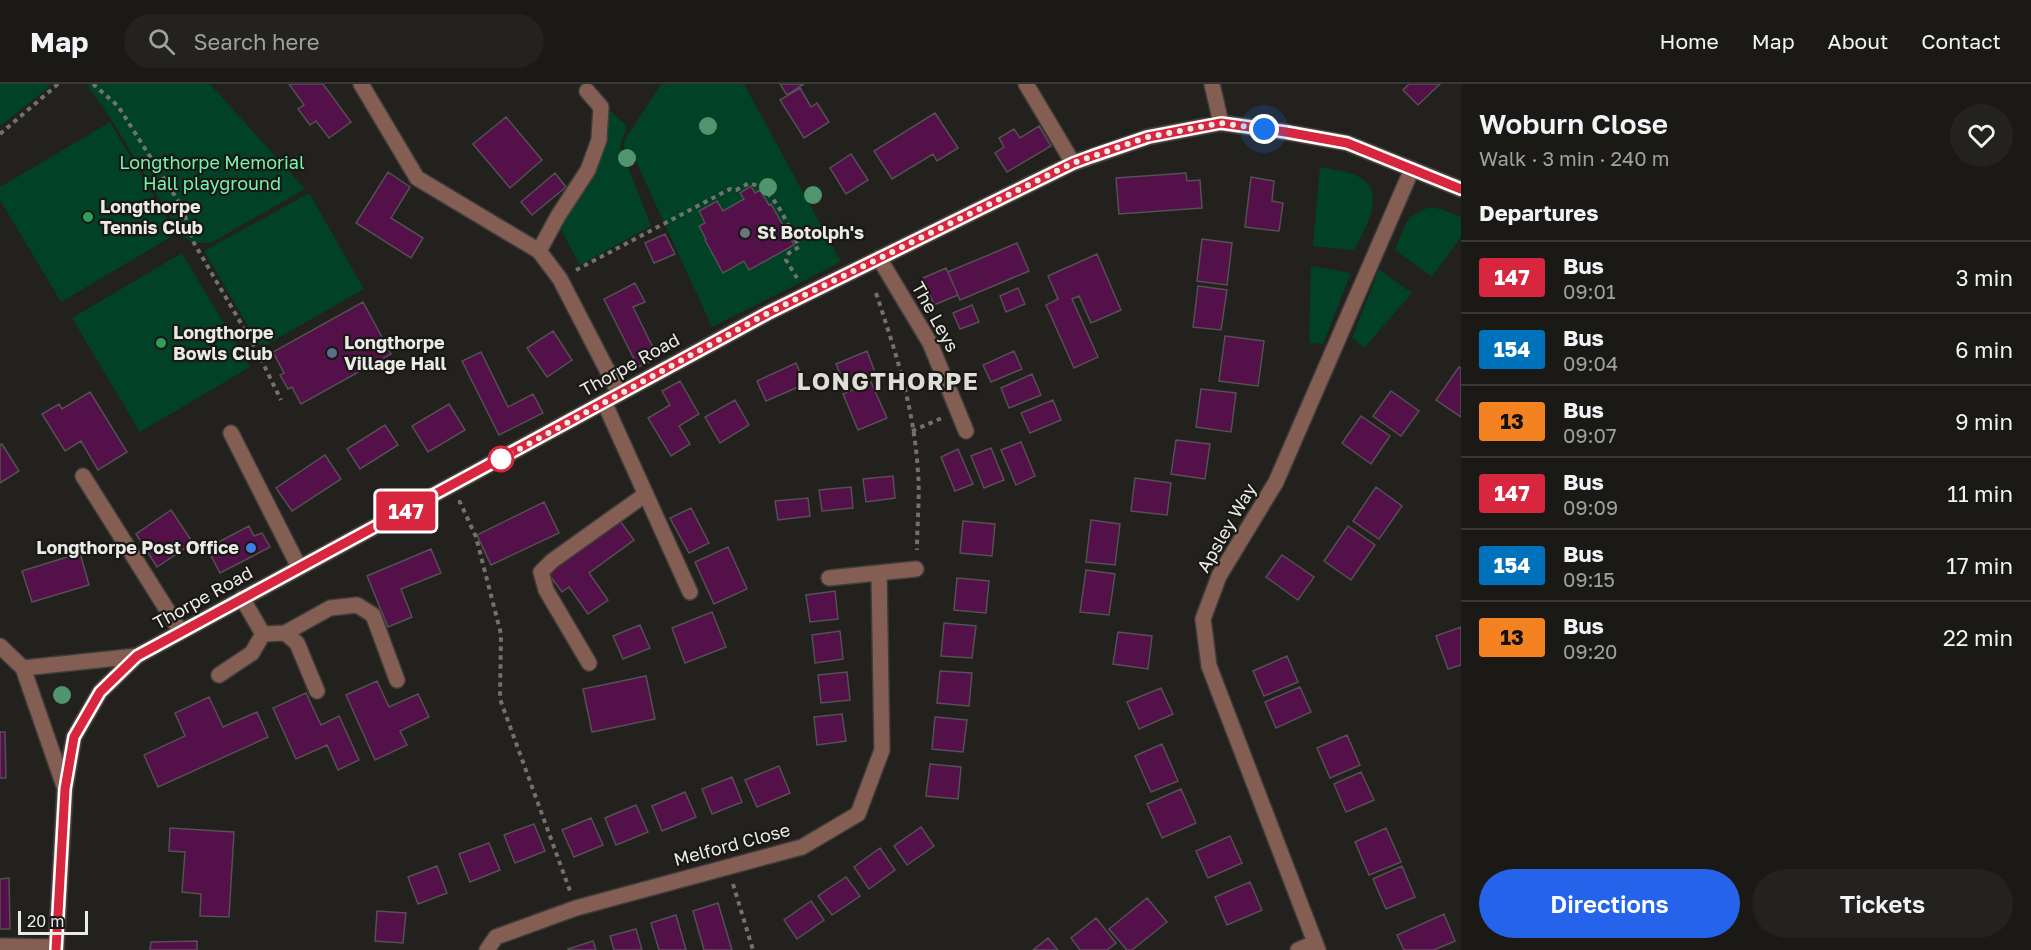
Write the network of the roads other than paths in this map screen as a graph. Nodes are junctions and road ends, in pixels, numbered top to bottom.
1 (362, 84) edge
2 (1026, 84) edge
3 (1212, 84) edge
4 (587, 91) dead end
5 (1221, 123) junction
6 (1073, 163) junction
7 (1412, 169) junction
8 (1461, 189) edge
9 (539, 251) junction
10 (872, 261) junction
11 (619, 393) junction
12 (604, 402) junction
13 (966, 431) dead end
14 (231, 433) dead end
15 (83, 476) dead end
16 (646, 494) junction
17 (299, 567) junction
18 (916, 569) road end
19 (879, 574) junction
20 (829, 578) dead end
21 (690, 592) dead end
22 (242, 598) junction
23 (181, 632) junction
24 (285, 633) junction
25 (263, 634) junction
26 (0, 646) edge
27 (137, 656) junction
28 (590, 663) dead end
29 (23, 668) junction
30 (219, 675) dead end
31 (397, 680) dead end
32 (317, 691) dead end
33 (65, 789) junction
34 (0, 946) edge
35 (1316, 946) edge
36 (56, 949) edge
37 (487, 950) edge
38 (1298, 950) edge

1 - 9 street
2 - 6 street
3 - 5 street
4 - 9 street
5 - 6 street, Thorpe Road
5 - 7 street, Thorpe Road
6 - 10 street, Thorpe Road
7 - 8 street, Thorpe Road
7 - 35 street, Apsley Way
9 - 11 street
10 - 11 street, Thorpe Road
10 - 13 street, The Leys
11 - 12 street, Thorpe Road
12 - 16 street
12 - 17 street, Thorpe Road
14 - 17 street
15 - 23 street
16 - 21 street
16 - 28 street
17 - 22 street, Thorpe Road
18 - 19 street
19 - 20 street
19 - 37 street, Melford Close
22 - 23 street, Thorpe Road
22 - 25 street
23 - 27 street, Thorpe Road
24 - 25 street
24 - 31 street
24 - 32 street
25 - 30 street
26 - 29 street
27 - 29 street
27 - 33 street, Thorpe Road
29 - 33 street
33 - 36 street, Thorpe Road
34 - 36 street
35 - 38 street

